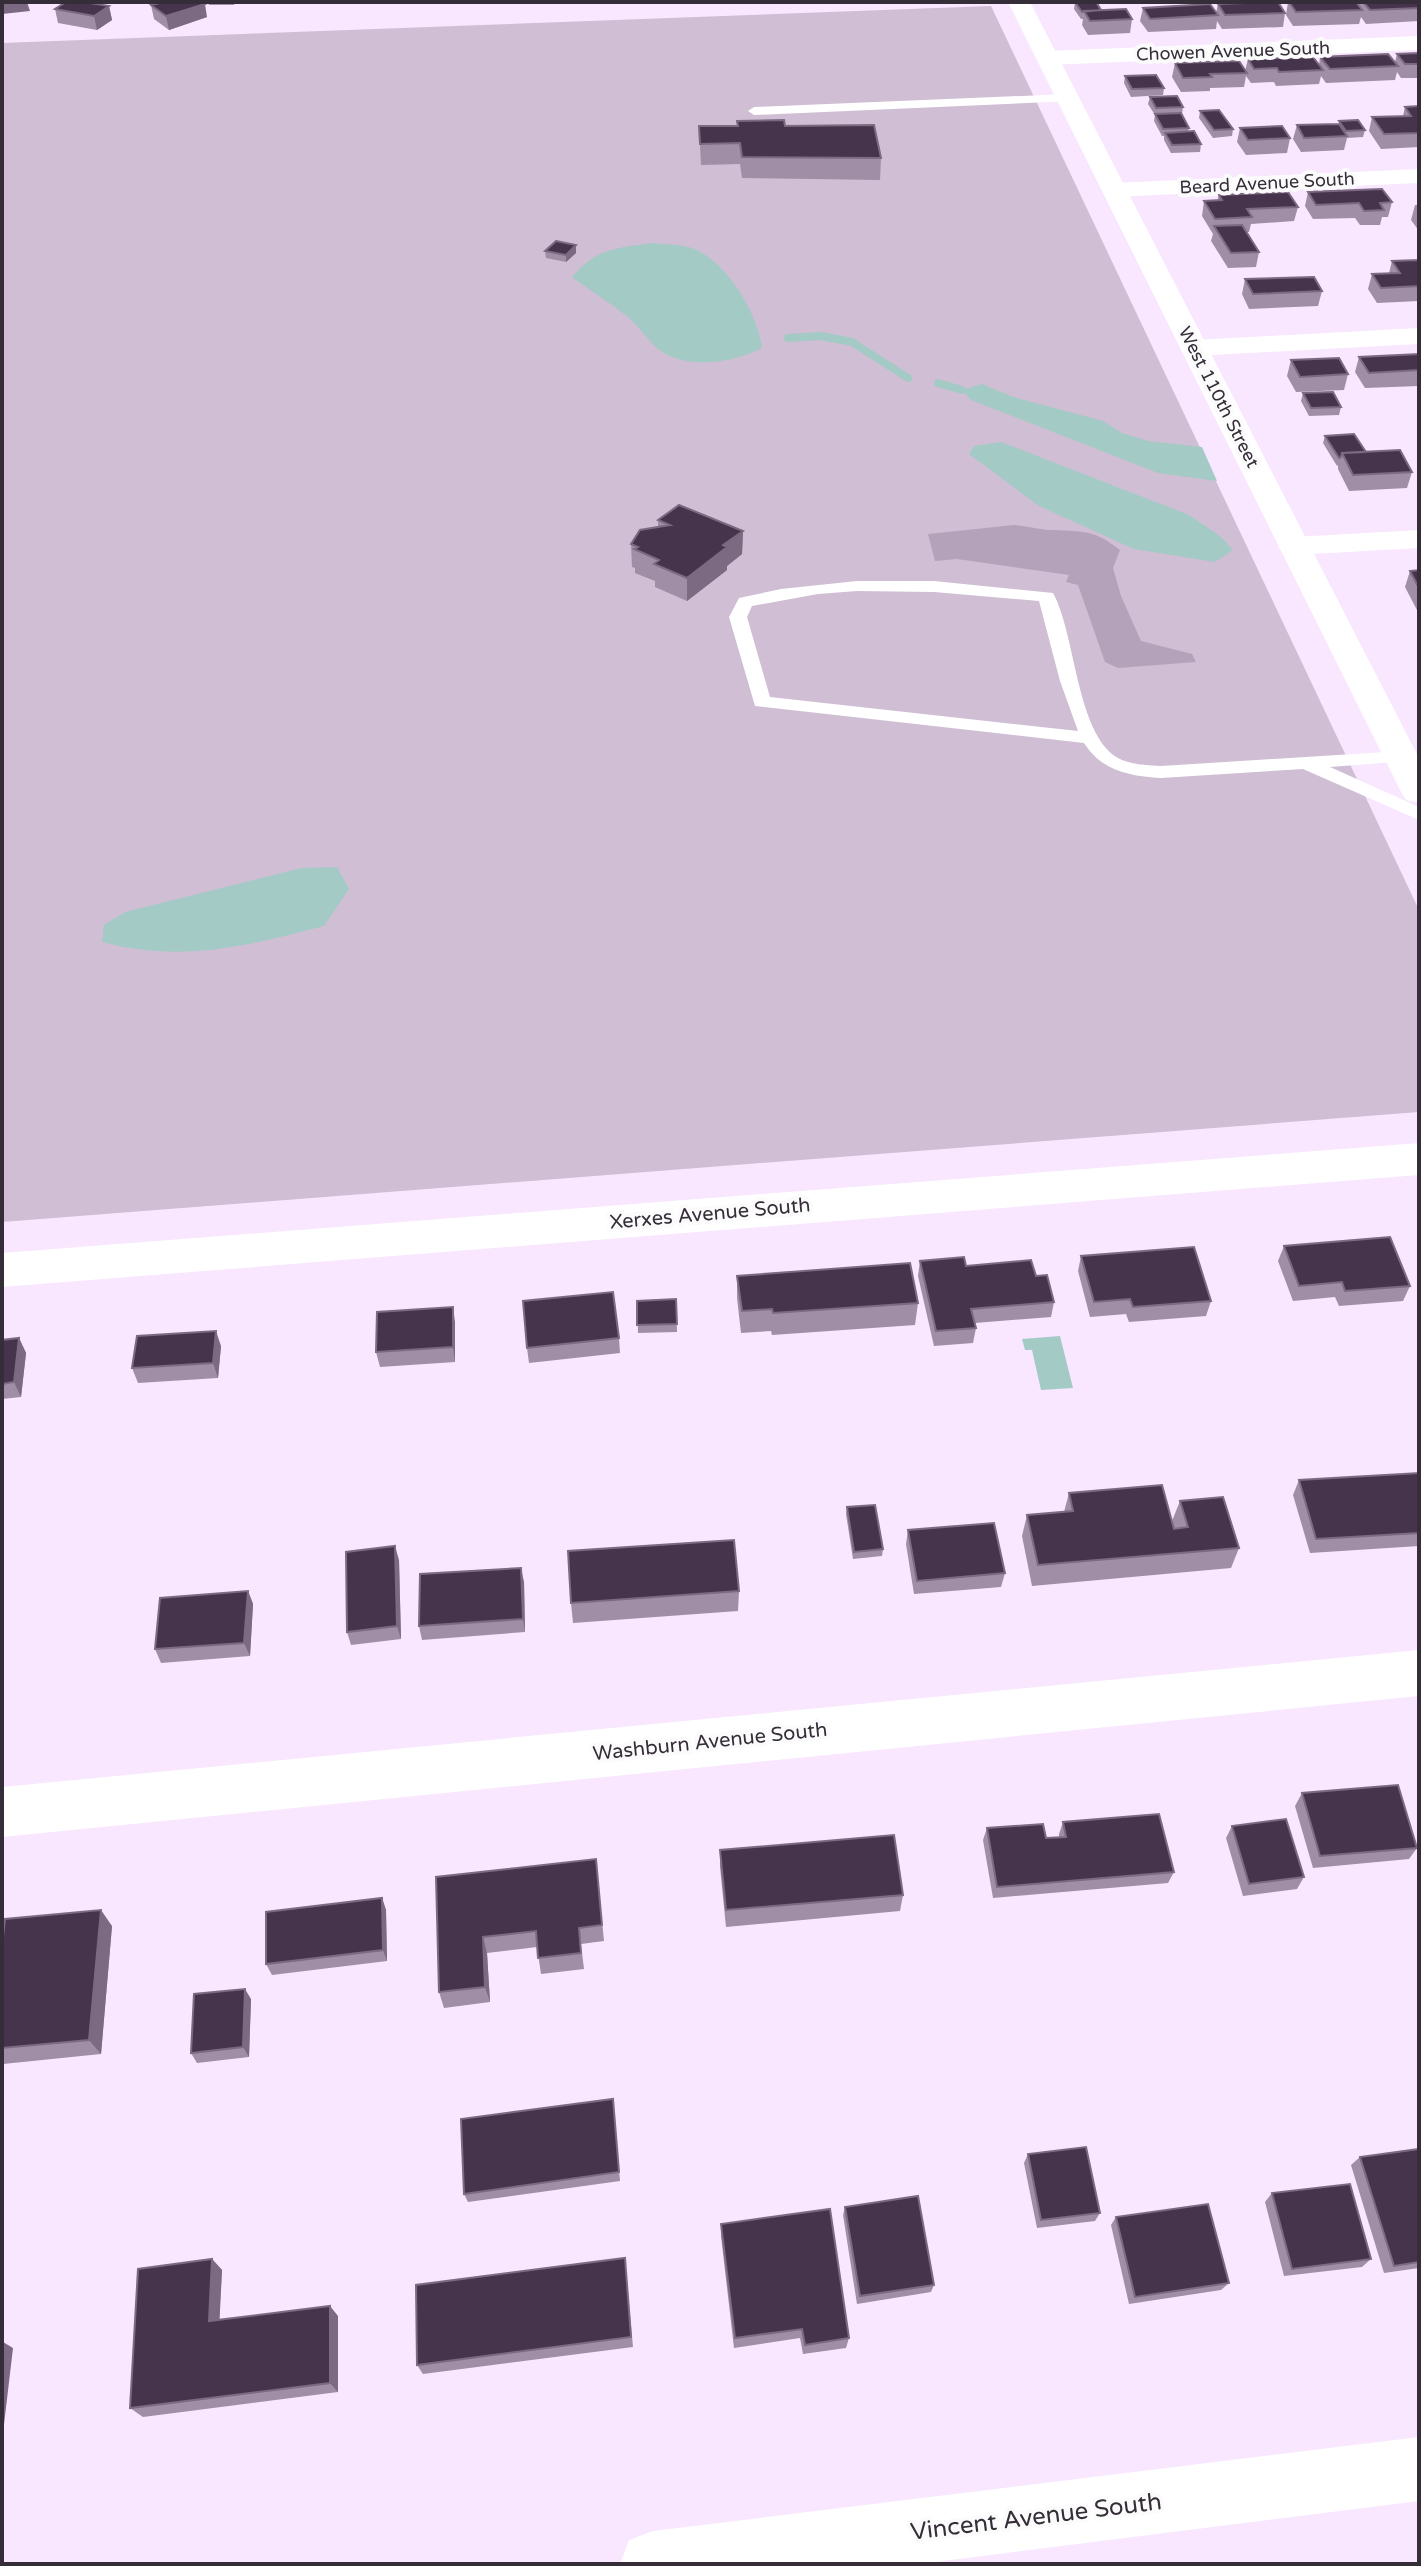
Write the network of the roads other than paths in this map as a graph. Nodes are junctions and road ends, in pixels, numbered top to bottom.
1 (1019, 2) edge
2 (1419, 43) edge
3 (1047, 58) junction
4 (1068, 98) junction
5 (754, 111) dead end
6 (1419, 176) edge
7 (1114, 190) junction
8 (1419, 336) edge
9 (1194, 348) junction
10 (1419, 539) edge
11 (1294, 546) junction
12 (1093, 739) junction
13 (1401, 757) junction
14 (1304, 763) junction
15 (1419, 792) edge
16 (1419, 814) edge
17 (1419, 1159) edge
18 (2, 1270) edge
19 (1419, 1673) edge
20 (2, 1812) edge
21 (1419, 2469) edge
22 (653, 2564) edge

1 - 3 street, West 110th Street
2 - 3 street, Chowen Avenue South
3 - 4 street, West 110th Street
4 - 5 lane
4 - 7 street, West 110th Street
6 - 7 street, Beard Avenue South
7 - 9 street, West 110th Street
8 - 9 street
9 - 11 street, West 110th Street
10 - 11 street
11 - 13 street, West 110th Street
12 - 12 lane
12 - 14 lane
13 - 14 lane
13 - 15 street, West 110th Street
14 - 16 lane
17 - 18 street, Xerxes Avenue South
19 - 20 street, Washburn Avenue South
21 - 22 street, Vincent Avenue South

